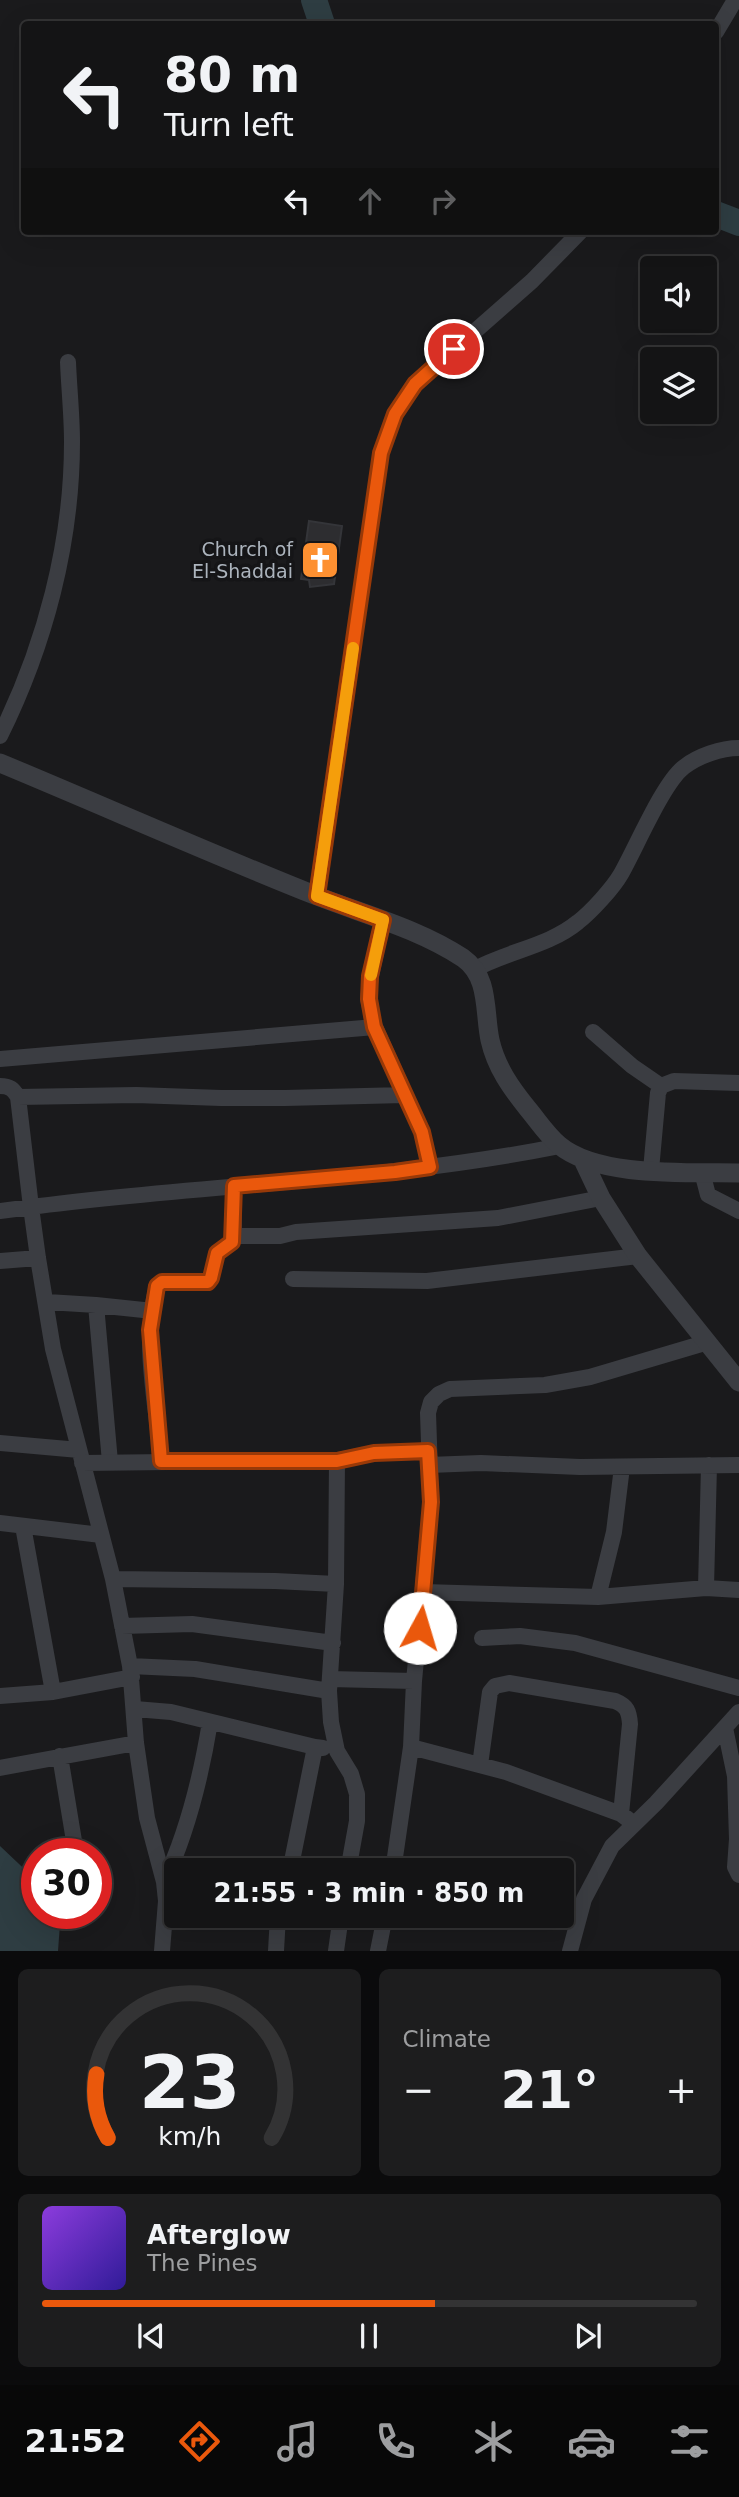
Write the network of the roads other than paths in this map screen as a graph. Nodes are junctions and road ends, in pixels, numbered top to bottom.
1 (735, 0) edge
2 (719, 27) edge
3 (577, 235) edge
4 (68, 362) dead end
5 (0, 736) edge
6 (739, 748) edge
7 (0, 763) edge
8 (317, 896) junction
9 (383, 920) junction
10 (475, 969) junction
11 (374, 1027) junction
12 (593, 1032) dead end
13 (0, 1059) edge
14 (739, 1083) edge
15 (0, 1086) edge
16 (661, 1086) junction
17 (404, 1095) junction
18 (18, 1097) junction
19 (560, 1146) junction
20 (583, 1160) junction
21 (430, 1167) junction
22 (650, 1170) junction
23 (702, 1172) junction
24 (739, 1173) edge
25 (234, 1186) junction
26 (601, 1198) junction
27 (31, 1207) junction
28 (0, 1211) edge
29 (739, 1211) edge
30 (234, 1237) junction
31 (638, 1256) junction
32 (37, 1258) junction
33 (0, 1261) edge
34 (293, 1279) dead end
35 (47, 1302) junction
36 (96, 1306) junction
37 (153, 1311) junction
38 (708, 1342) junction
39 (739, 1382) edge
40 (0, 1443) edge
41 (81, 1456) junction
42 (428, 1458) junction
43 (161, 1461) junction
44 (337, 1461) junction
45 (110, 1462) junction
46 (709, 1465) junction
47 (739, 1465) edge
48 (622, 1467) junction
49 (0, 1523) edge
50 (23, 1526) junction
51 (101, 1535) junction
52 (113, 1579) junction
53 (337, 1584) junction
54 (706, 1588) junction
55 (739, 1590) edge
56 (423, 1592) junction
57 (598, 1597) junction
58 (122, 1626) junction
59 (482, 1637) dead end
60 (333, 1643) junction
61 (131, 1672) junction
62 (414, 1681) junction
63 (330, 1685) junction
64 (739, 1688) edge
65 (54, 1692) junction
66 (0, 1696) edge
67 (135, 1709) junction
68 (739, 1712) edge
69 (210, 1722) junction
70 (725, 1728) junction
71 (135, 1743) junction
72 (411, 1747) junction
73 (315, 1748) junction
74 (337, 1751) junction
75 (60, 1756) junction
76 (480, 1765) junction
77 (0, 1768) edge
78 (628, 1819) junction
79 (74, 1838) edge
80 (175, 1858) edge
81 (293, 1858) edge
82 (350, 1858) edge
83 (395, 1858) edge
84 (739, 1875) edge
85 (164, 1882) edge
86 (164, 1926) edge
87 (277, 1928) edge
88 (339, 1928) edge
89 (383, 1928) edge
90 (162, 1951) edge
91 (276, 1951) edge
92 (336, 1951) edge
93 (378, 1951) edge
94 (570, 1951) edge

1 - 2 street
3 - 8 street
4 - 5 street
6 - 10 street
7 - 8 street
8 - 9 street
9 - 10 street
9 - 11 street
10 - 19 street
11 - 13 street
11 - 17 street
12 - 16 street
14 - 16 street
15 - 18 street
16 - 22 street
17 - 18 street
17 - 21 street
18 - 27 street
19 - 20 street
19 - 21 street
20 - 22 street
20 - 26 street
21 - 25 street
22 - 23 street
23 - 24 street
23 - 29 street
25 - 27 street
25 - 30 street
26 - 30 street
26 - 31 street
27 - 28 street
27 - 32 street
30 - 37 street
31 - 34 street
31 - 38 street
32 - 33 street
32 - 35 street
35 - 36 street
35 - 41 street
36 - 37 street
36 - 45 street
37 - 43 street
38 - 39 street
38 - 42 street
40 - 41 street
41 - 45 street
41 - 51 street
42 - 44 street
42 - 48 street
42 - 56 street
43 - 44 street
43 - 45 street
44 - 53 street
46 - 47 street
46 - 48 street
46 - 54 street
48 - 57 street
49 - 50 street
50 - 51 street
50 - 65 street
51 - 52 street
52 - 53 street
52 - 58 street
53 - 60 street
54 - 55 street
54 - 57 street
56 - 57 street
56 - 62 street
58 - 60 street
58 - 61 street
59 - 64 street
60 - 63 street
61 - 63 street
61 - 65 street
61 - 67 street
62 - 63 street
62 - 72 street
63 - 74 street
65 - 66 street
67 - 69 street
67 - 71 street
68 - 70 street
69 - 73 street
69 - 80 street
70 - 78 street
70 - 84 street
71 - 75 street
71 - 85 street
72 - 76 street
72 - 83 street
73 - 74 street
73 - 81 street
74 - 82 street
75 - 77 street
75 - 79 street
76 - 78 street
76 - 78 street
78 - 94 street
86 - 90 street
87 - 91 street
88 - 92 street
89 - 93 street

